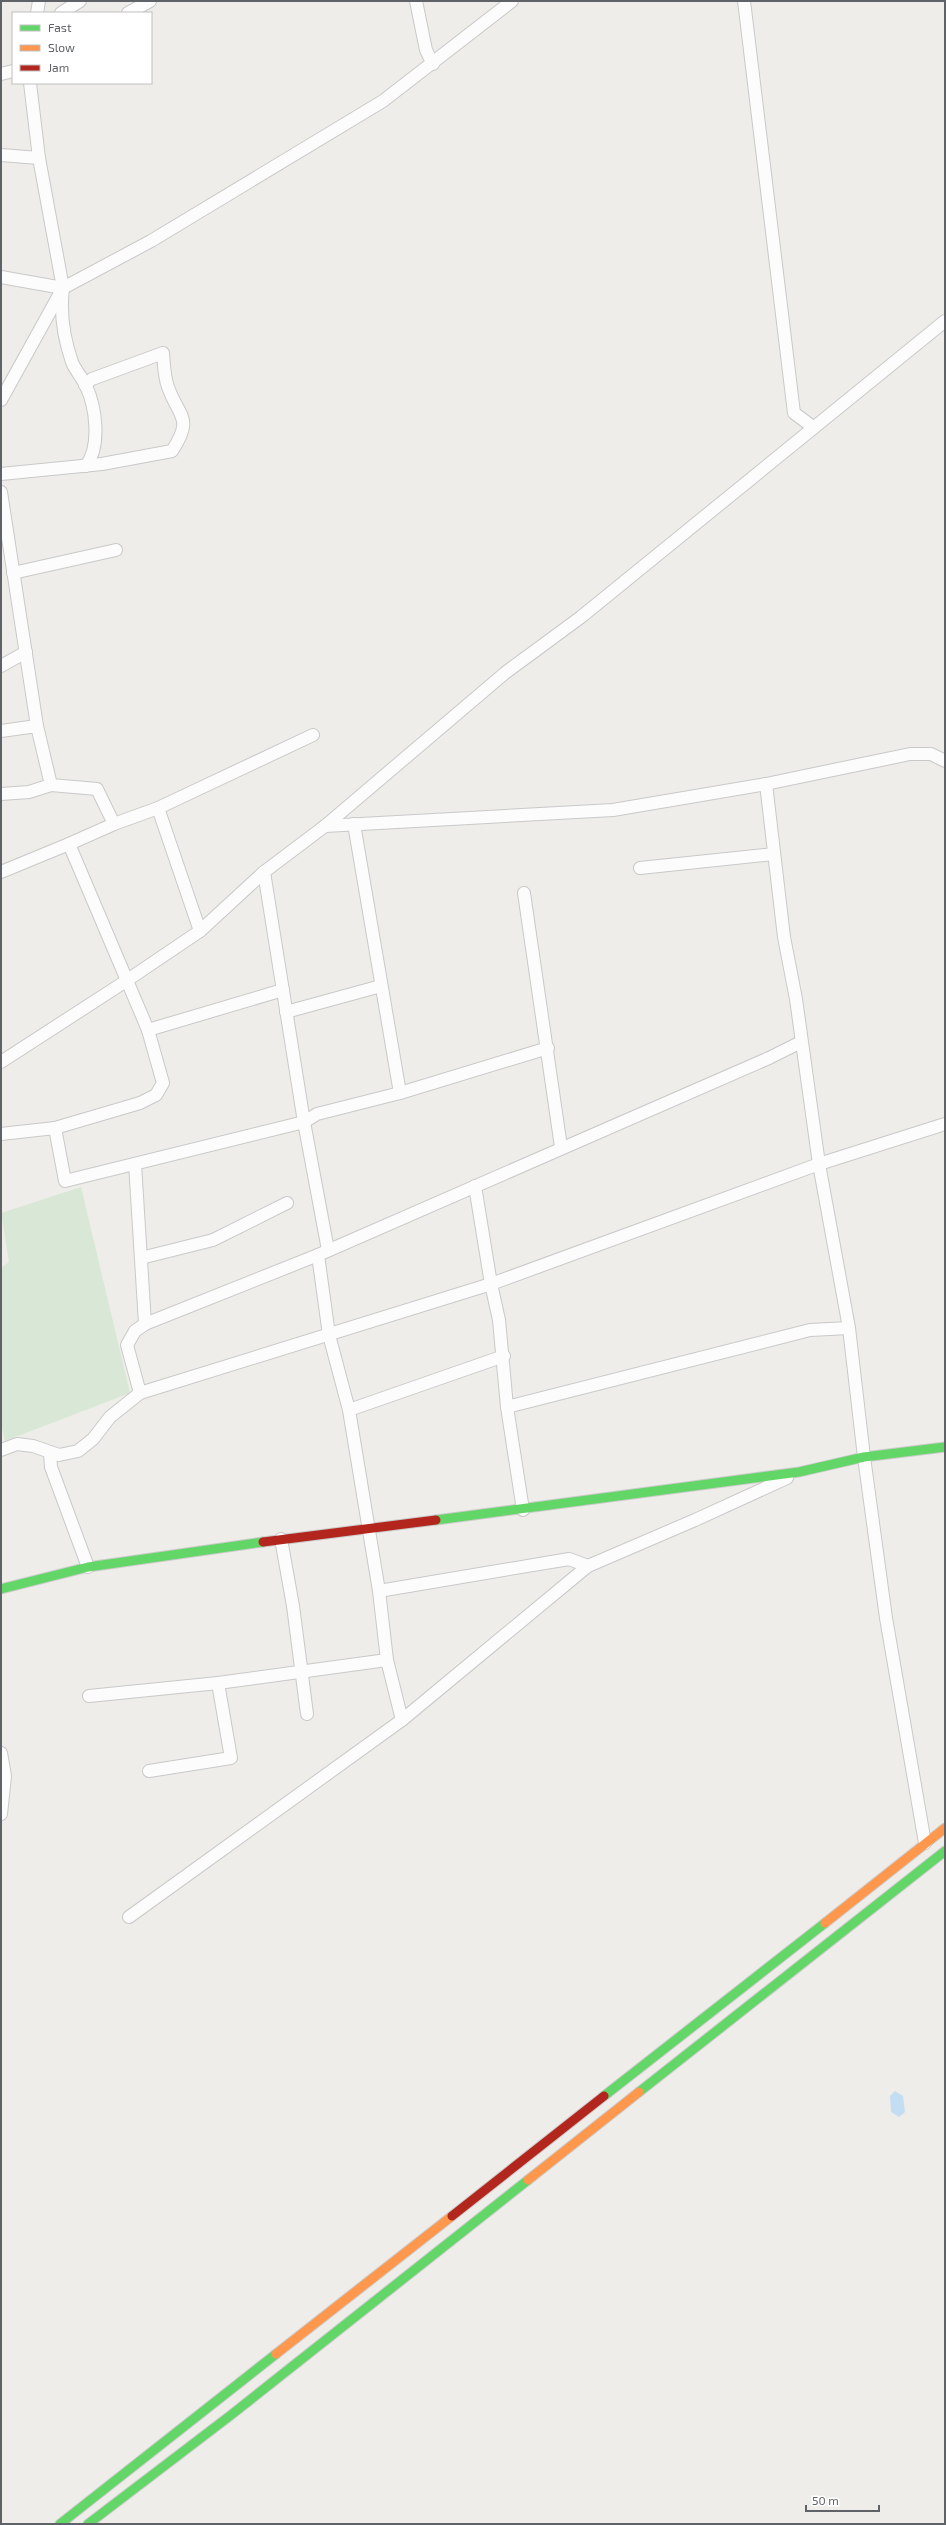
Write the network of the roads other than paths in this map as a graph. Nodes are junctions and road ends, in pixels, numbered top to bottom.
1 (39, 1) edge
2 (80, 1) edge
3 (150, 1) edge
4 (416, 1) edge
5 (744, 1) edge
6 (510, 2) edge
7 (37, 12) edge
8 (63, 12) edge
9 (130, 12) edge
10 (433, 64) junction
11 (12, 71) edge
12 (1, 74) edge
13 (30, 84) edge
14 (1, 154) edge
15 (39, 158) junction
16 (1, 277) edge
17 (63, 288) junction
18 (945, 321) edge
19 (85, 385) junction
20 (3, 394) edge
21 (813, 427) junction
22 (86, 466) junction
23 (1, 474) edge
24 (1, 492) edge
25 (116, 550) dead end
26 (13, 573) junction
27 (26, 652) junction
28 (1, 666) edge
29 (37, 726) junction
30 (1, 731) edge
31 (313, 735) dead end
32 (945, 761) edge
33 (766, 784) junction
34 (51, 785) junction
35 (1, 794) edge
36 (158, 808) junction
37 (114, 824) junction
38 (354, 824) junction
39 (325, 826) junction
40 (69, 844) junction
41 (774, 854) junction
42 (640, 868) dead end
43 (1, 872) edge
44 (264, 872) junction
45 (524, 893) dead end
46 (200, 931) junction
47 (126, 981) junction
48 (381, 986) junction
49 (283, 990) junction
50 (286, 1012) junction
51 (148, 1030) junction
52 (801, 1042) junction
53 (548, 1048) junction
54 (1, 1062) edge
55 (400, 1093) junction
56 (304, 1122) junction
57 (945, 1124) edge
58 (55, 1128) junction
59 (1, 1134) edge
60 (561, 1147) junction
61 (135, 1164) junction
62 (819, 1164) junction
63 (475, 1186) junction
64 (287, 1203) dead end
65 (323, 1252) junction
66 (141, 1258) junction
67 (491, 1284) junction
68 (145, 1324) junction
69 (849, 1328) junction
70 (329, 1335) junction
71 (504, 1356) junction
72 (140, 1393) junction
73 (506, 1407) junction
74 (349, 1410) junction
75 (945, 1447) edge
76 (1, 1450) edge
77 (50, 1453) junction
78 (864, 1457) junction
79 (799, 1472) junction
80 (523, 1510) junction
81 (367, 1528) junction
82 (281, 1539) junction
83 (588, 1566) junction
84 (88, 1567) junction
85 (1, 1589) edge
86 (379, 1591) junction
87 (387, 1660) junction
88 (300, 1670) junction
89 (218, 1683) junction
90 (89, 1696) dead end
91 (307, 1714) dead end
92 (402, 1720) junction
93 (1, 1753) edge
94 (149, 1771) dead end
95 (1, 1814) edge
96 (945, 1828) edge
97 (925, 1843) junction
98 (945, 1851) edge
99 (129, 1917) dead end
100 (60, 2524) edge
101 (88, 2524) edge

1 - 7 street
2 - 8 street
3 - 9 street
4 - 10 street
5 - 21 street
6 - 10 street
10 - 17 street
11 - 12 street
13 - 15 street
14 - 15 street
15 - 17 street
16 - 17 street
17 - 19 street
17 - 20 street
18 - 21 street
19 - 22 street
19 - 22 street
21 - 39 street
22 - 23 street
24 - 26 street
25 - 26 street
26 - 27 street
27 - 28 street
27 - 29 street
29 - 30 street
29 - 34 street
31 - 36 street
32 - 33 street
33 - 38 street
33 - 41 street
34 - 35 street
34 - 37 street
36 - 37 street
36 - 46 street
37 - 40 street
38 - 39 street
38 - 48 street
39 - 44 street
40 - 43 street
40 - 47 street
41 - 42 street
41 - 52 street
44 - 46 street
44 - 49 street
45 - 53 street
46 - 47 street
47 - 51 street
47 - 54 street
48 - 50 street
48 - 55 street
49 - 50 street
49 - 51 street
50 - 56 street
51 - 58 street
52 - 60 street
52 - 62 street
53 - 55 street
53 - 60 street
55 - 56 street
56 - 61 street
56 - 65 street
57 - 62 street
58 - 59 street
58 - 61 street
60 - 63 street
61 - 66 street
62 - 67 street
62 - 69 street
63 - 65 street
63 - 67 street
64 - 66 street
65 - 68 street
65 - 70 street
66 - 68 street
67 - 70 street
67 - 71 street
68 - 72 street
69 - 73 street
69 - 78 street
70 - 72 street
70 - 74 street
71 - 73 street
71 - 74 street
72 - 77 street
73 - 80 street
74 - 81 street
75 - 78 main road
76 - 77 street
77 - 84 street
78 - 79 main road
78 - 97 street
79 - 80 main road
79 - 83 street
80 - 81 main road
81 - 82 main road
81 - 86 street
82 - 84 main road
82 - 88 street
83 - 86 street
83 - 92 street
84 - 85 main road
86 - 87 street
87 - 88 street
87 - 92 street
88 - 89 street
88 - 91 street
89 - 90 street
89 - 94 street
92 - 99 street
93 - 95 street
96 - 97 main road
97 - 100 main road
98 - 101 main road

